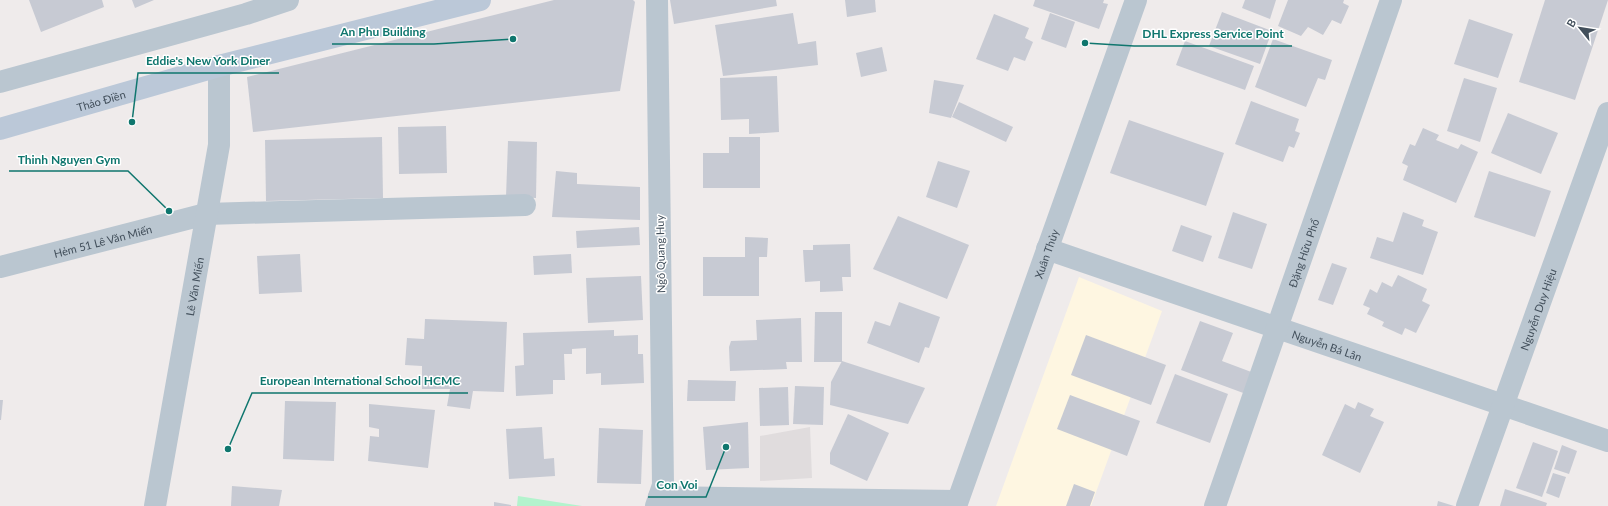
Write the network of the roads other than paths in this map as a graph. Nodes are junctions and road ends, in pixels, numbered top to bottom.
1 (288, 0) edge
2 (480, 0) edge
3 (656, 0) edge
4 (1136, 0) edge
5 (1391, 0) edge
6 (243, 7) edge
7 (220, 66) junction
8 (0, 82) edge
9 (1608, 113) edge
10 (0, 128) edge
11 (524, 205) dead end
12 (206, 214) junction
13 (1047, 249) junction
14 (0, 267) edge
15 (1277, 328) junction
16 (1503, 405) junction
17 (1608, 441) edge
18 (657, 502) edge
19 (956, 503) edge
20 (155, 506) edge
21 (1215, 506) edge
22 (1467, 506) edge

1 - 6 street
2 - 7 main road, Thảo Điền
3 - 18 street, Ngô Quang Huy
4 - 13 street, Xuân Thủy
5 - 15 street, Đặng Hữu Phổ
6 - 8 street
7 - 10 main road, Thảo Điền
7 - 12 street, Lê Văn Miến
9 - 16 street, Nguyễn Duy Hiệu
11 - 12 street, Hẻm 51 Lê Văn Miến
12 - 14 street, Hẻm 51 Lê Văn Miến
12 - 20 street, Lê Văn Miến
13 - 15 street, Nguyễn Bá Lân
13 - 19 street, Xuân Thủy
15 - 16 street, Nguyễn Bá Lân
15 - 21 street, Đặng Hữu Phổ
16 - 17 street, Nguyễn Bá Lân
16 - 22 street, Nguyễn Duy Hiệu
18 - 19 street

